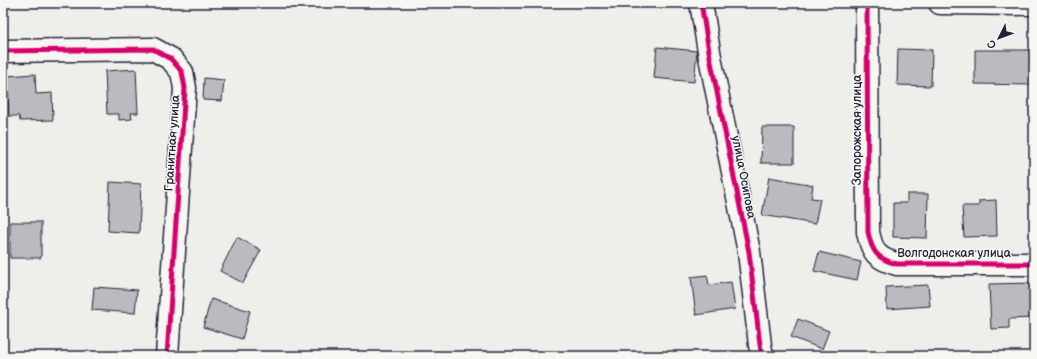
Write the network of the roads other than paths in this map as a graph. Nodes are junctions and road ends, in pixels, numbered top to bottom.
1 (701, 3) edge
2 (866, 3) edge
3 (940, 3) edge
4 (1034, 4) edge
5 (3, 51) edge
6 (877, 255) joint
7 (1034, 264) edge
8 (167, 356) edge
9 (762, 356) edge

1 - 9 street, улица Осипова
2 - 6 street, Запорожская улица
3 - 4 street
5 - 8 street, Гранитная улица
6 - 7 street, Волгодонская улица

